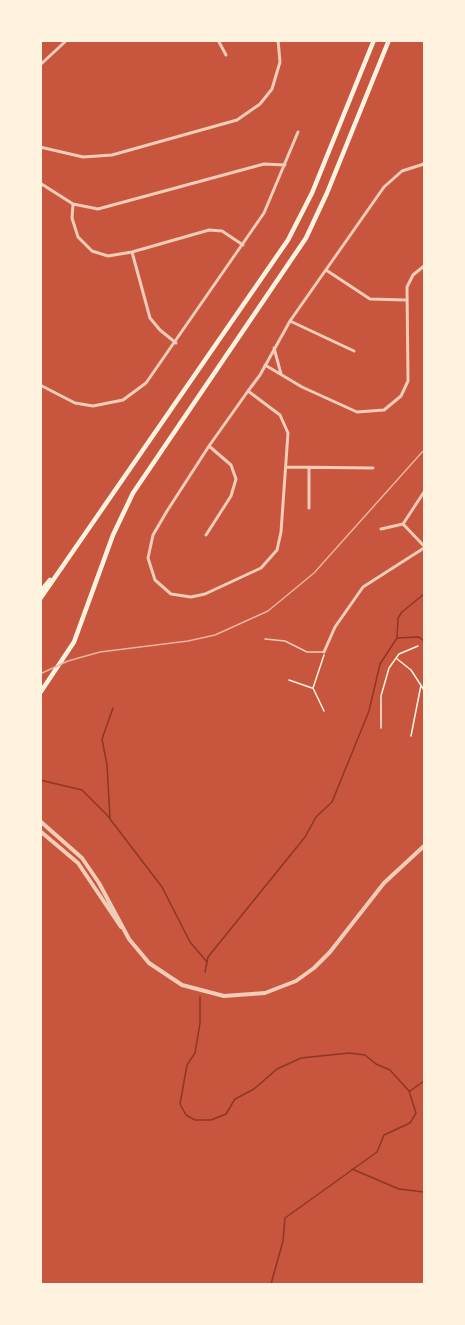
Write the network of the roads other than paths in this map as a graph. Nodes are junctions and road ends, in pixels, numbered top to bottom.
1 (67, 40) edge
2 (218, 40) edge
3 (278, 40) edge
4 (374, 40) edge
5 (389, 40) edge
6 (226, 55) dead end
7 (40, 65) edge
8 (298, 132) dead end
9 (40, 147) edge
10 (424, 164) edge
11 (285, 165) junction
12 (40, 183) edge
13 (73, 204) junction
14 (243, 245) junction
15 (132, 252) junction
16 (424, 266) edge
17 (326, 270) junction
18 (406, 300) junction
19 (290, 321) junction
20 (176, 343) junction
21 (274, 347) junction
22 (354, 351) dead end
23 (265, 364) junction
24 (281, 374) junction
25 (40, 386) edge
26 (248, 391) junction
27 (209, 446) junction
28 (287, 467) junction
29 (309, 468) junction
30 (373, 468) dead end
31 (424, 492) edge
32 (309, 508) dead end
33 (403, 524) junction
34 (381, 529) dead end
35 (206, 535) dead end
36 (424, 547) edge
37 (75, 549) junction
38 (40, 592) edge
39 (40, 599) edge
40 (265, 639) dead end
41 (324, 652) joint
42 (40, 693) edge
43 (40, 821) edge
44 (40, 831) edge
45 (424, 846) edge
46 (124, 930) junction

1 - 7 street
2 - 6 street
3 - 9 street
4 - 37 highway
5 - 42 highway
8 - 11 street
10 - 17 street
11 - 13 street
11 - 14 street
12 - 13 street
13 - 15 street
14 - 15 street
14 - 20 street
15 - 20 street
16 - 18 street
17 - 18 street
17 - 19 street
18 - 24 street
19 - 21 street
19 - 22 street
20 - 25 street
21 - 23 street
21 - 24 street
23 - 24 street
23 - 26 street
26 - 27 street
26 - 28 street
27 - 28 street
27 - 35 street
28 - 29 street
29 - 30 street
29 - 32 street
31 - 33 street
33 - 34 street
33 - 36 street
36 - 41 street
37 - 38 highway
37 - 39 highway
40 - 41 lane
43 - 46 street
44 - 46 street
45 - 46 street

